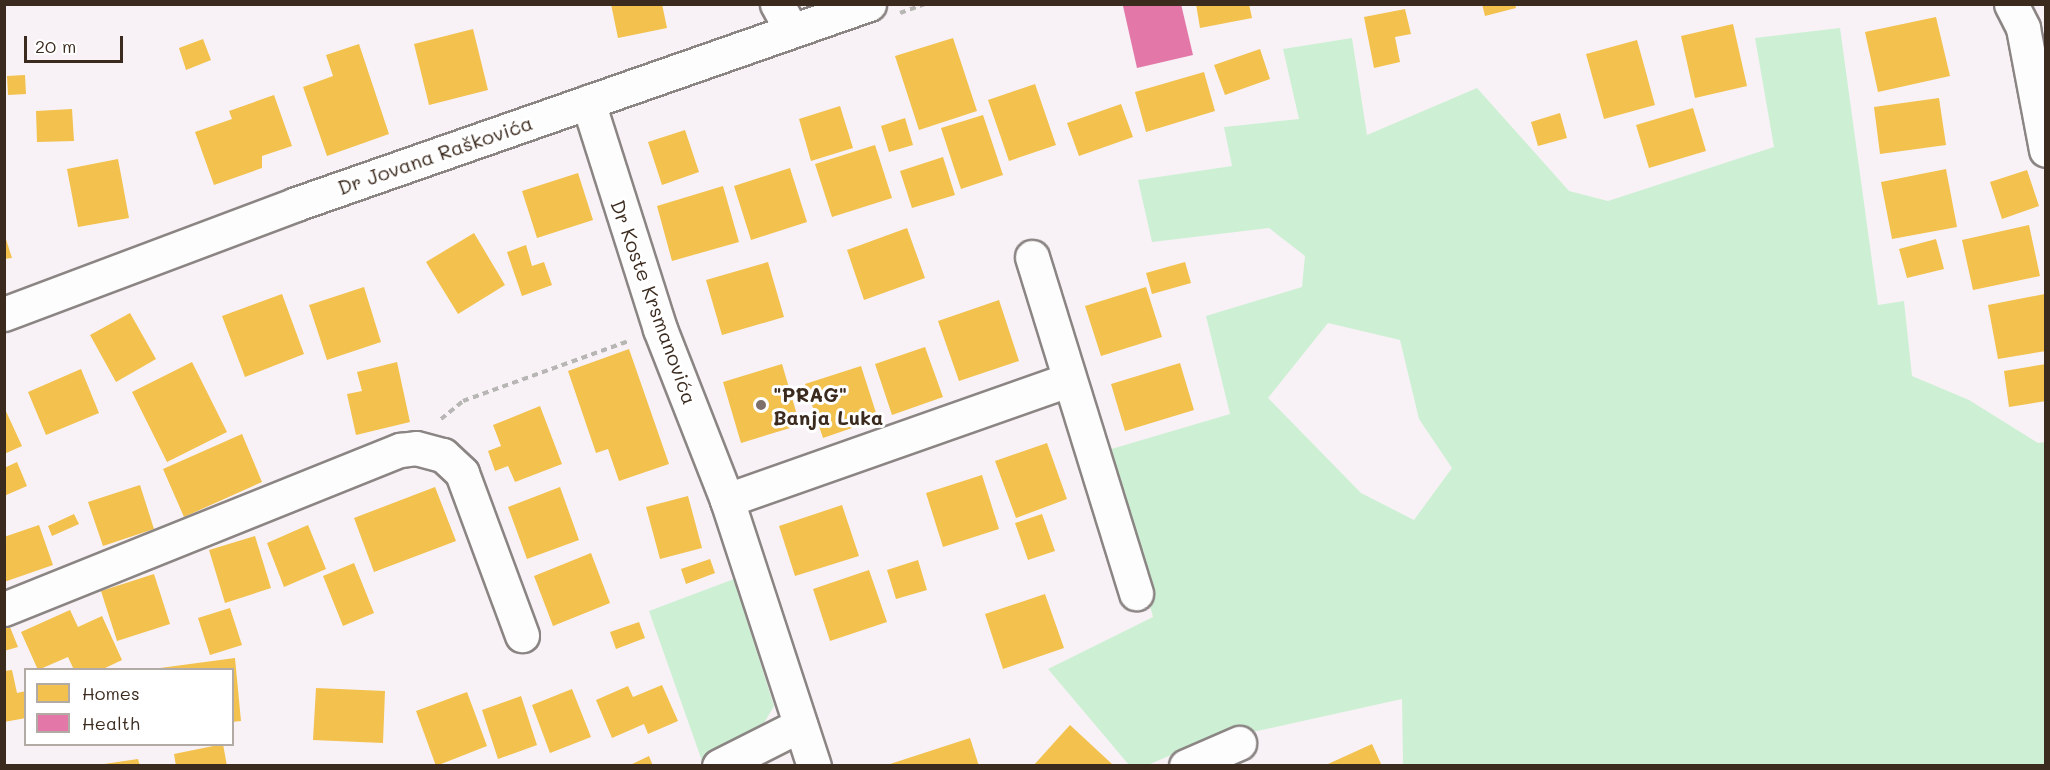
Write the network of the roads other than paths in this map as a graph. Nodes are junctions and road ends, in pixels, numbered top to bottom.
1 (869, 4) edge
2 (2011, 4) edge
3 (784, 17) edge
4 (588, 102) junction
5 (2046, 150) edge
6 (1032, 257) dead end
7 (4, 314) edge
8 (1067, 380) junction
9 (727, 500) junction
10 (1136, 593) dead end
11 (4, 609) edge
12 (522, 635) dead end
13 (800, 725) junction
14 (1239, 743) dead end
15 (719, 765) edge
16 (814, 765) edge
17 (1185, 765) edge

1 - 3 street, Dr Jovana Raškovića
2 - 5 street
3 - 4 street, Dr Jovana Raškovića
4 - 7 street, Dr Jovana Raškovića
4 - 9 street, Dr Koste Krsmanovića
6 - 8 street
8 - 9 street
8 - 10 street
9 - 13 street, Dr Koste Krsmanovića
11 - 12 street
13 - 15 street
13 - 16 street, Dr Koste Krsmanovića
14 - 17 street

